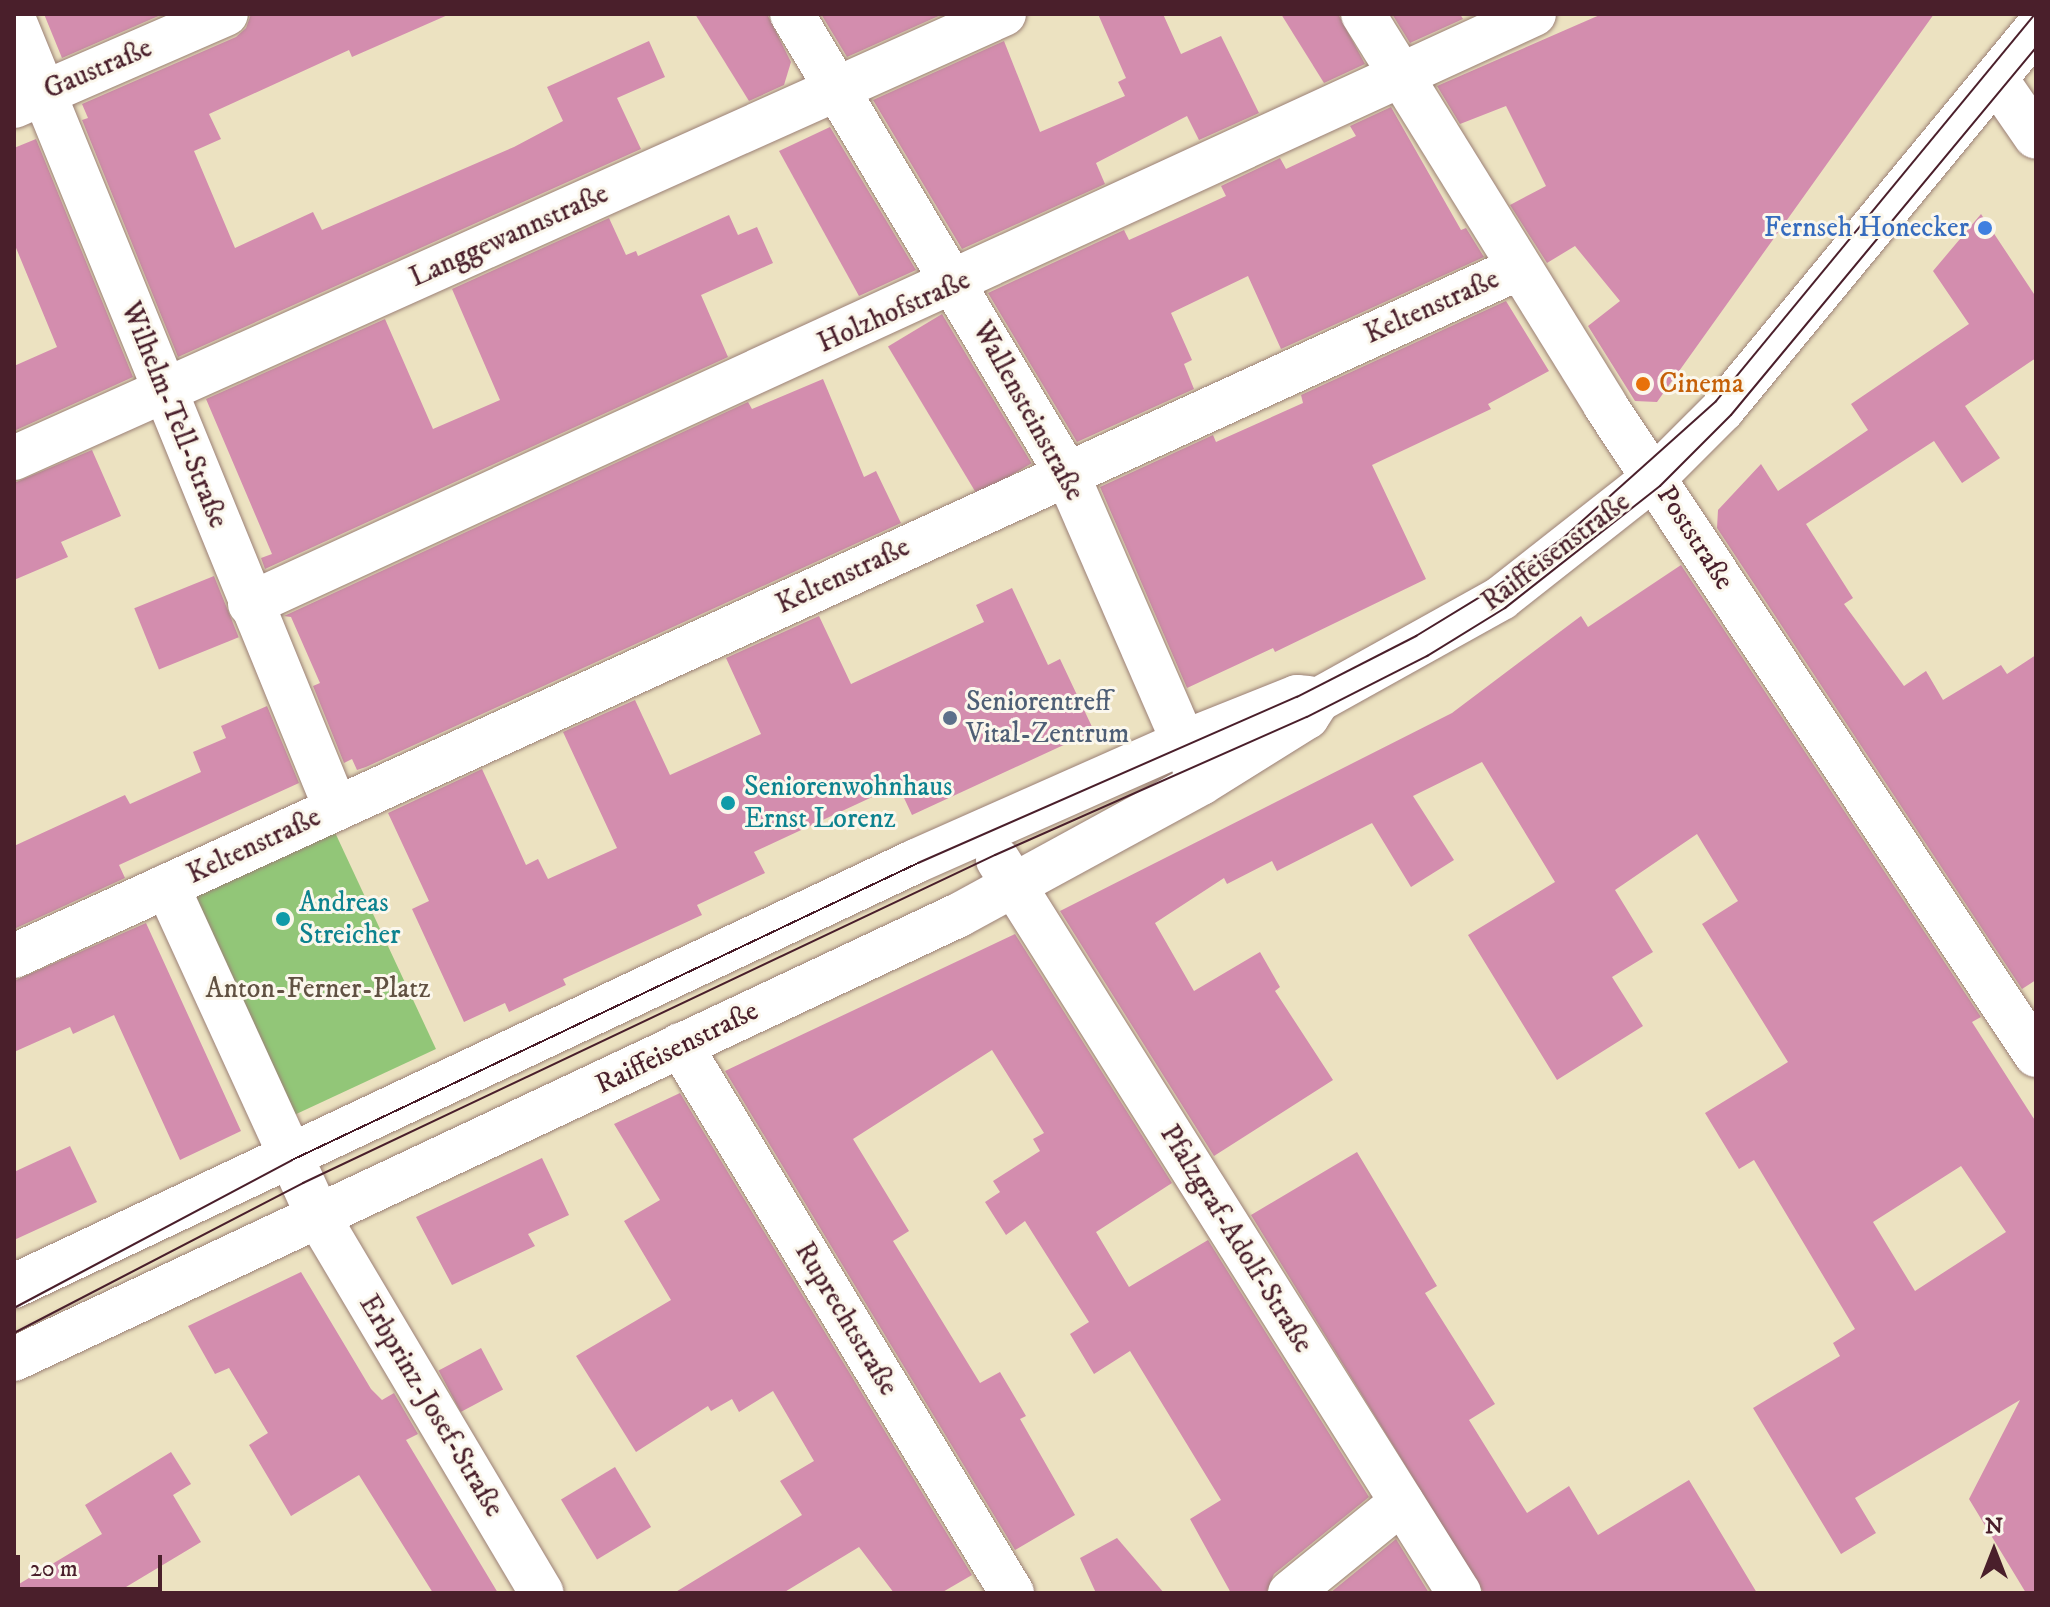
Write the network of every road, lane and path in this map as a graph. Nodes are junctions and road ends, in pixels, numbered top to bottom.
1 (226, 14) edge
2 (792, 14) edge
3 (1004, 14) edge
4 (1363, 14) edge
5 (1534, 14) edge
6 (14, 20) edge
7 (2036, 29) edge
8 (1402, 75) junction
9 (1996, 79) junction
10 (839, 88) junction
11 (30, 99) edge
12 (2036, 137) edge
13 (1519, 268) junction
14 (957, 283) junction
15 (163, 391) junction
16 (14, 458) edge
17 (1067, 474) junction
18 (1655, 477) junction
19 (250, 604) junction
20 (1318, 700) junction
21 (1182, 743) junction
22 (1201, 783) junction
23 (336, 809) junction
24 (982, 832) junction
25 (167, 886) junction
26 (1014, 886) junction
27 (14, 956) edge
28 (680, 1045) junction
29 (2036, 1055) edge
30 (290, 1156) junction
31 (319, 1218) junction
32 (14, 1286) edge
33 (14, 1359) edge
34 (1402, 1502) junction
35 (542, 1593) edge
36 (1012, 1593) edge
37 (1290, 1593) edge
38 (1459, 1593) edge

1 - 11 street, Gaustraße
2 - 10 street, Wallensteinstraße
3 - 10 street, Langgewannstraße
4 - 8 street, Poststraße
5 - 8 street, Holzhofstraße
6 - 11 street, Wilhelm-Tell-Straße
7 - 9 street, Raiffeisenstraße
8 - 13 street, Poststraße
8 - 14 street, Holzhofstraße
9 - 12 street
9 - 18 street, Raiffeisenstraße
10 - 14 street, Wallensteinstraße
10 - 15 street, Langgewannstraße
11 - 15 street, Wilhelm-Tell-Straße
13 - 17 street, Keltenstraße
13 - 18 street, Poststraße
14 - 17 street, Wallensteinstraße
14 - 19 street, Holzhofstraße
15 - 16 street, Langgewannstraße
15 - 19 street, Wilhelm-Tell-Straße
17 - 21 street, Wallensteinstraße
17 - 23 street, Keltenstraße
18 - 20 street, Raiffeisenstraße
18 - 29 street, Poststraße
19 - 23 street, Wilhelm-Tell-Straße
20 - 21 street, Raiffeisenstraße
20 - 22 street, Raiffeisenstraße
21 - 22 street, Wallensteinstraße
21 - 24 street, Raiffeisenstraße
22 - 26 street, Raiffeisenstraße
23 - 25 street, Keltenstraße
24 - 26 street, Pfalzgraf-Adolf-Straße
24 - 30 street, Raiffeisenstraße
25 - 27 street, Keltenstraße
25 - 30 street, Keltenstraße
26 - 28 street, Raiffeisenstraße
26 - 34 street, Pfalzgraf-Adolf-Straße
28 - 31 street, Raiffeisenstraße
28 - 36 street, Ruprechtstraße
30 - 31 street, Keltenstraße
30 - 32 street, Raiffeisenstraße
31 - 33 street, Raiffeisenstraße
31 - 35 street, Erbprinz-Josef-Straße
34 - 37 street
34 - 38 street, Pfalzgraf-Adolf-Straße

